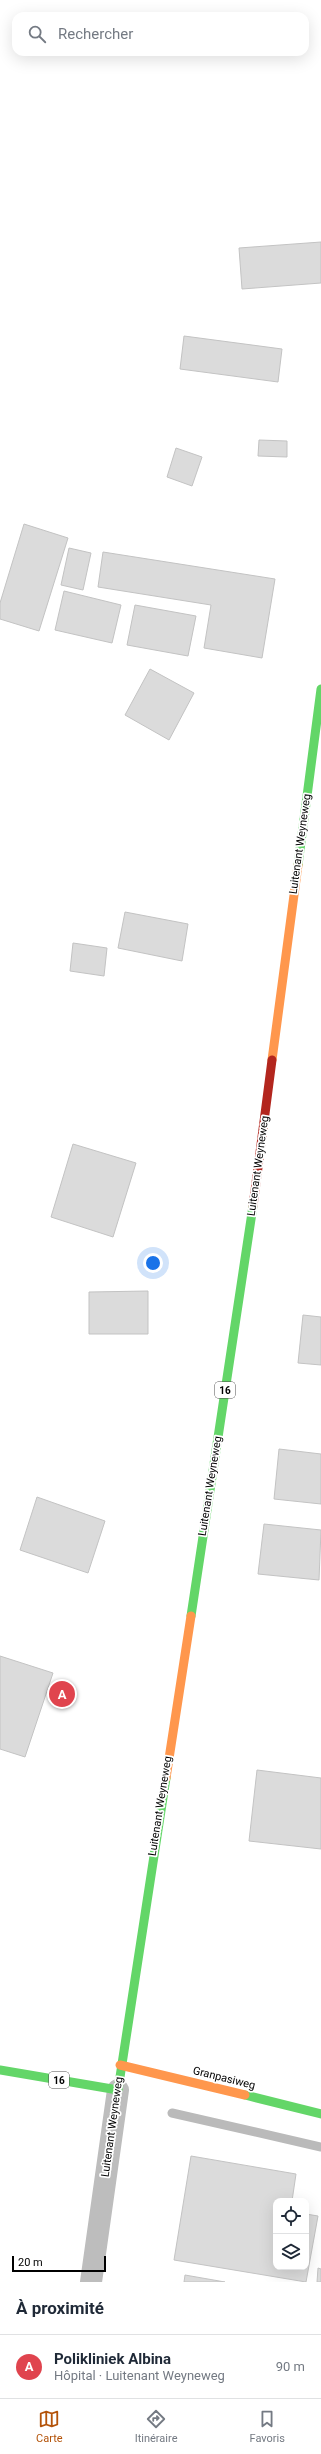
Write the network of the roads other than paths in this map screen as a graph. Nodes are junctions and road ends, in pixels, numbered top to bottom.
1 (321, 689) edge
2 (120, 2065) junction
3 (0, 2070) edge
4 (118, 2090) junction
5 (321, 2114) edge
6 (91, 2282) edge

1 - 2 main road, Luitenant Weyneweg / 16
2 - 4 main road, Luitenant Weyneweg / 16
2 - 5 main road, Granpasiweg
3 - 4 main road, 16
4 - 6 street, Luitenant Weyneweg

